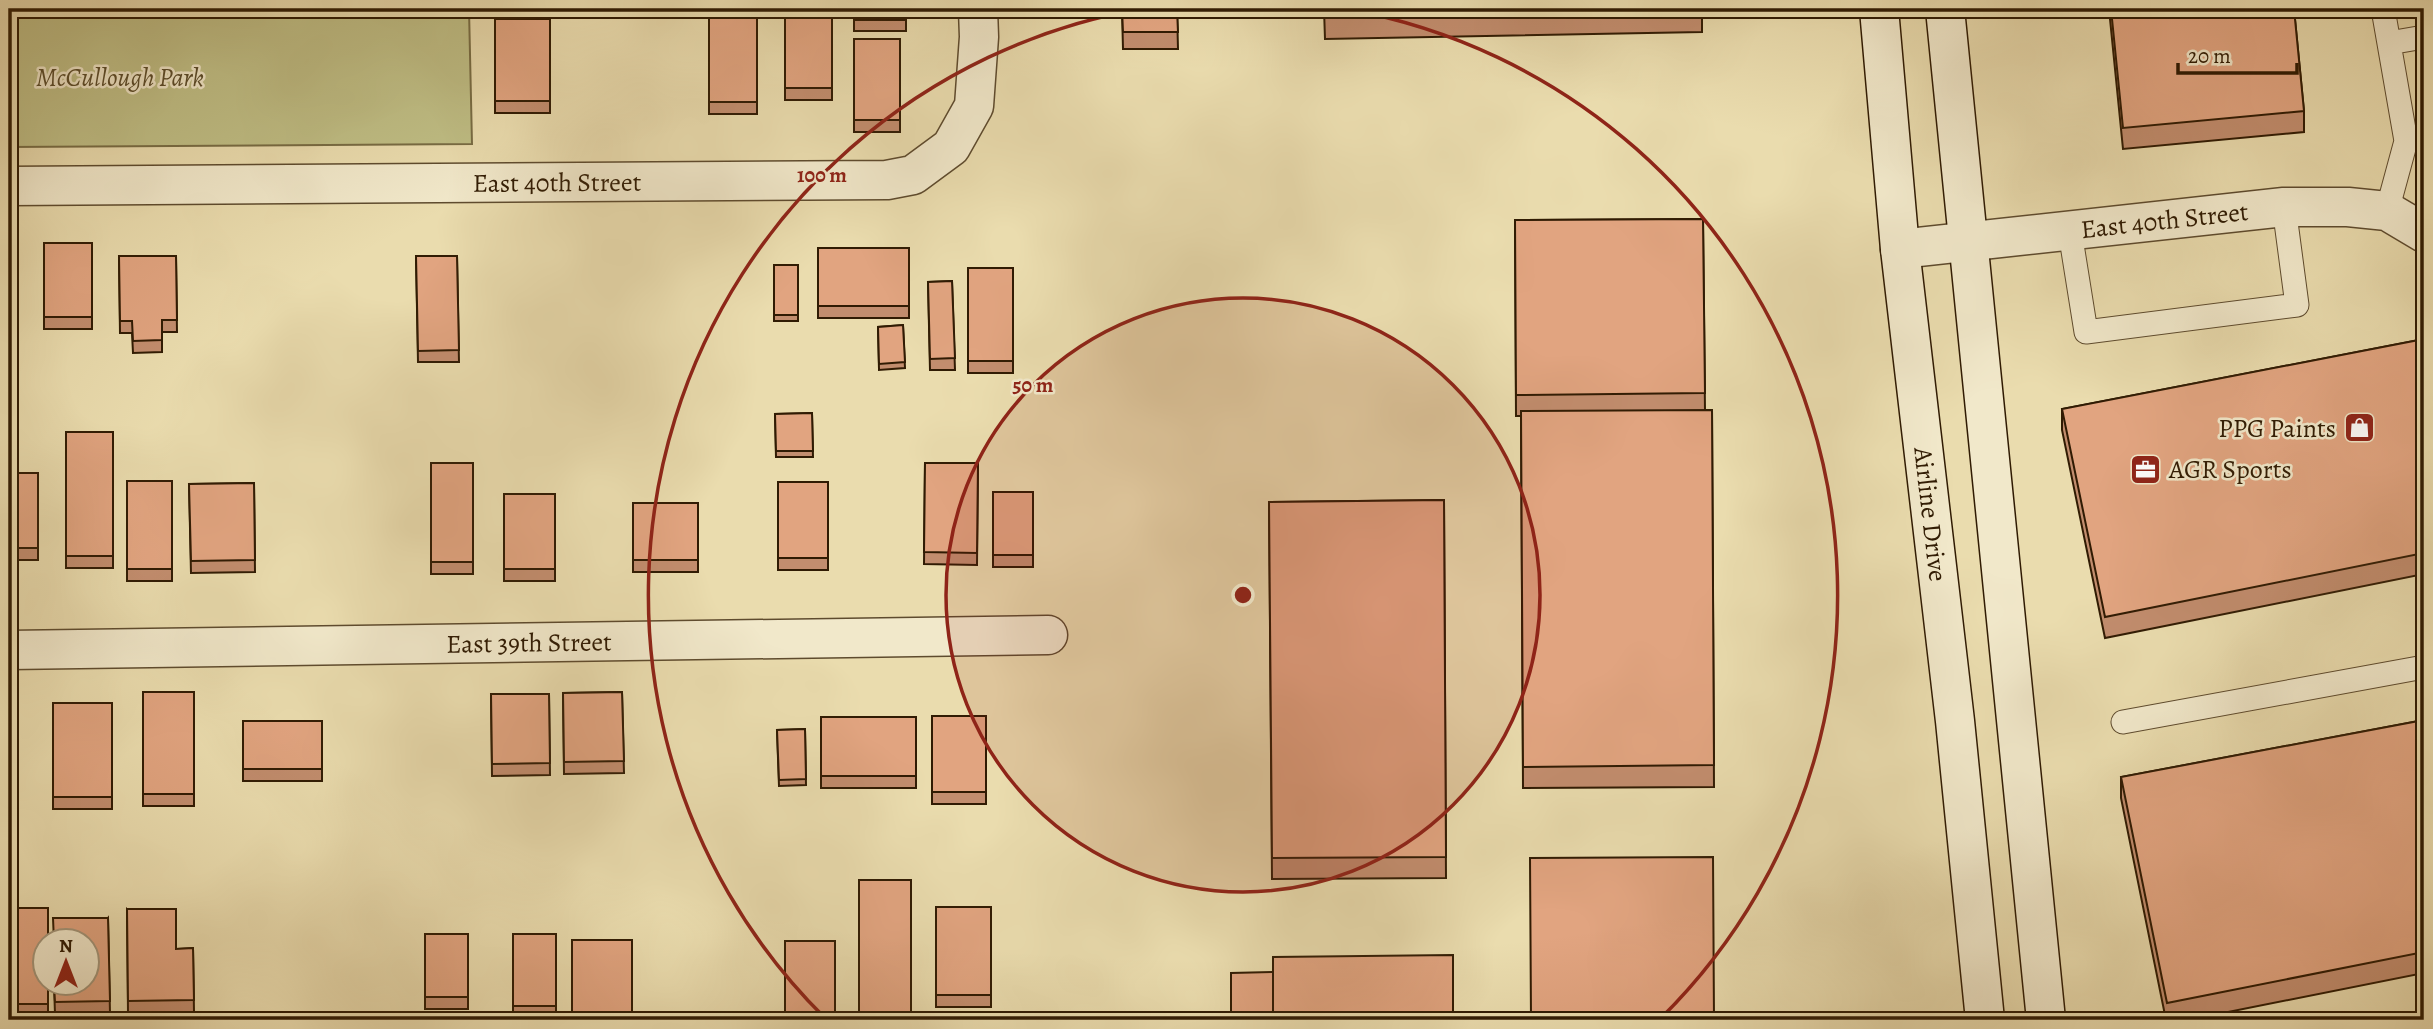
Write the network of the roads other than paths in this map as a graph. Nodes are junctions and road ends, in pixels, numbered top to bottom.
1 (978, 9) edge
2 (1879, 9) edge
3 (1945, 9) edge
4 (2383, 9) edge
5 (2424, 37) edge
6 (2389, 43) junction
7 (9, 186) edge
8 (2284, 208) junction
9 (2387, 211) junction
10 (2070, 232) junction
11 (2424, 233) edge
12 (1967, 242) junction
13 (1900, 249) junction
14 (1048, 635) dead end
15 (9, 650) edge
16 (2424, 667) edge
17 (2123, 722) dead end
18 (1985, 1020) edge
19 (2046, 1020) edge

1 - 7 street, East 40th Street
2 - 13 street, Airline Drive
3 - 12 street
4 - 6 lane
5 - 6 lane
6 - 9 lane
8 - 9 street, East 40th Street
8 - 10 street, East 40th Street
8 - 10 lane
9 - 11 street, East 40th Street
10 - 12 street, East 40th Street
12 - 13 street, East 40th Street
12 - 19 street
13 - 18 street, Airline Drive
14 - 15 street, East 39th Street
16 - 17 lane

